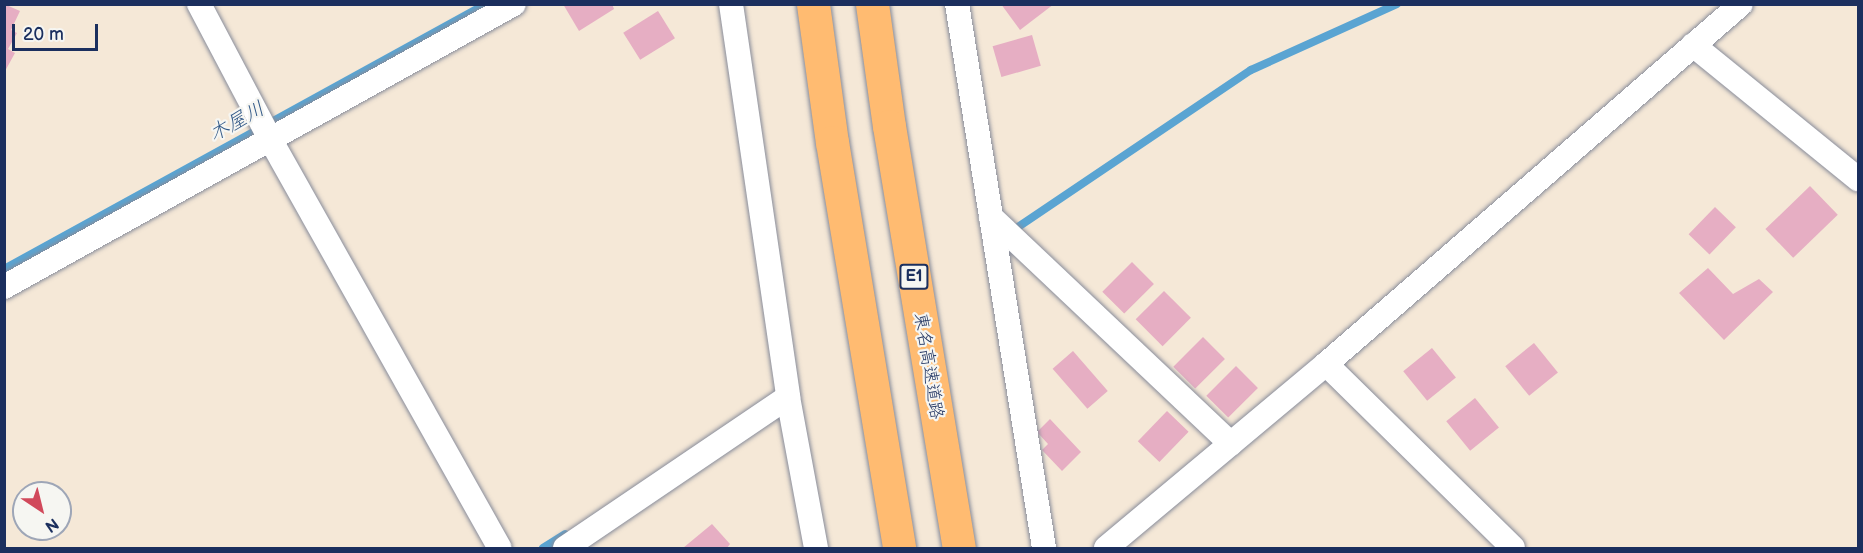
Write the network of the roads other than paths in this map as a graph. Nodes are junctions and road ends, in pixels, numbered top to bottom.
1 (199, 4) edge
2 (514, 4) edge
3 (730, 4) edge
4 (813, 4) edge
5 (872, 4) edge
6 (957, 4) edge
7 (1742, 4) edge
8 (1693, 45) junction
9 (267, 133) junction
10 (1858, 179) edge
11 (991, 217) junction
12 (4, 288) edge
13 (1326, 364) junction
14 (788, 397) junction
15 (1232, 444) junction
16 (500, 549) edge
17 (565, 549) edge
18 (816, 549) edge
19 (899, 549) edge
20 (959, 549) edge
21 (1044, 549) edge
22 (1106, 549) edge
23 (1513, 549) edge

1 - 9 street
2 - 9 street
3 - 14 street
4 - 19 highway
5 - 20 highway, 東名高速道路 / E1
6 - 11 street
7 - 8 street
8 - 10 street
8 - 13 street
9 - 12 street
9 - 16 street
11 - 15 street
11 - 21 street
13 - 15 street
13 - 23 street
14 - 17 street
14 - 18 street
15 - 22 street

